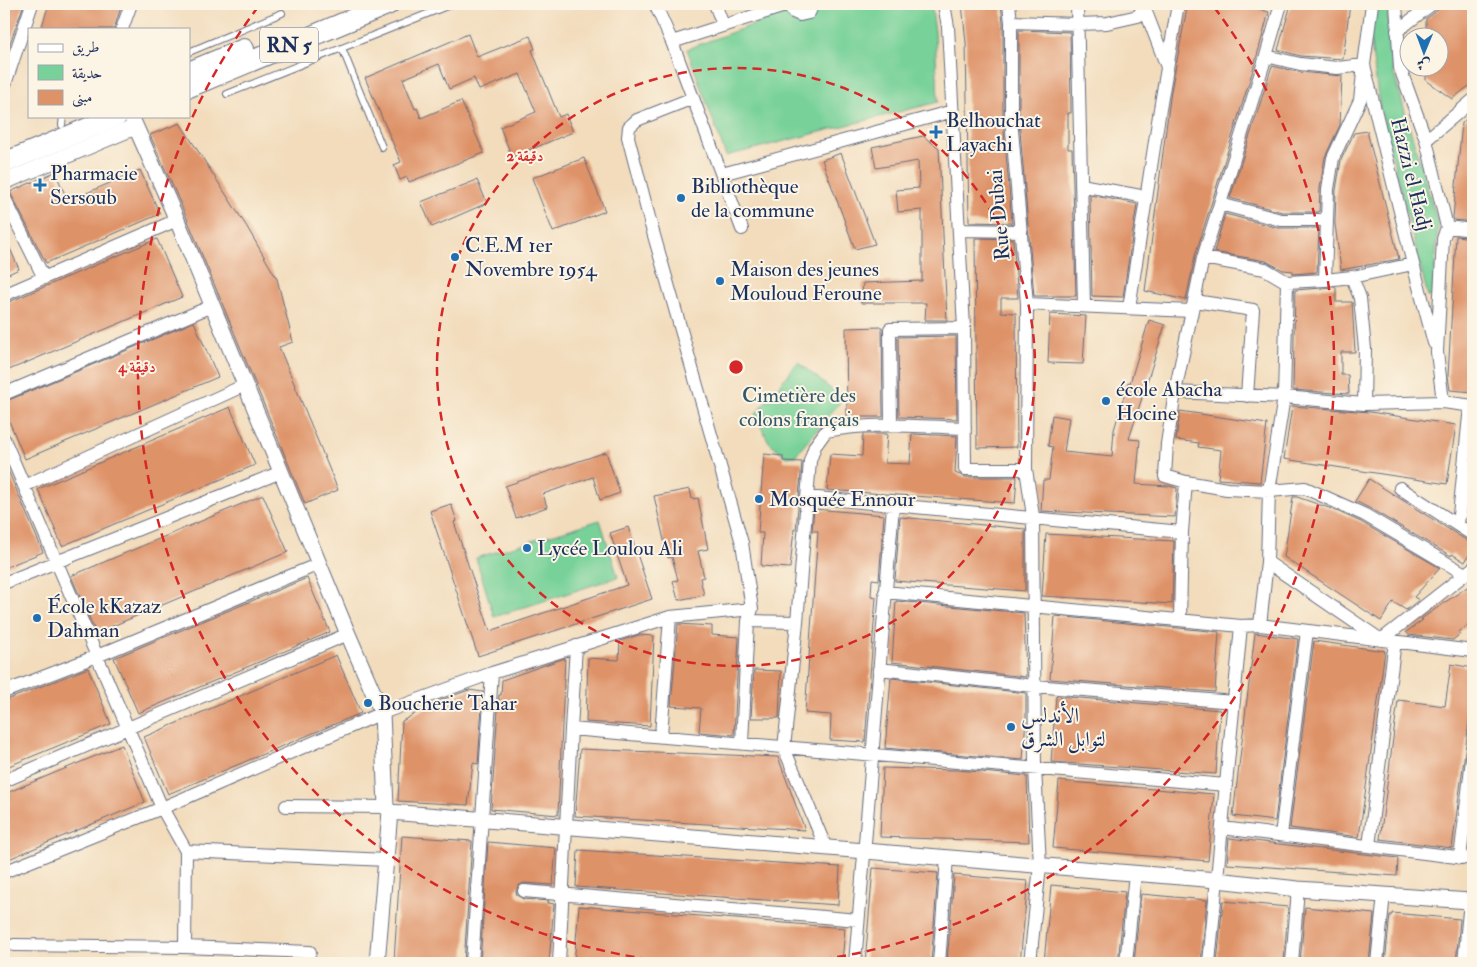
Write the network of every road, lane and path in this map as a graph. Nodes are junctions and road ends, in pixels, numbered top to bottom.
1 (32, 4) edge
2 (131, 4) edge
3 (354, 4) edge
4 (389, 4) edge
5 (452, 4) edge
6 (655, 4) edge
7 (715, 4) edge
8 (789, 4) edge
9 (813, 4) edge
10 (944, 4) edge
11 (1009, 4) edge
12 (1077, 4) edge
13 (1281, 4) edge
14 (1372, 4) edge
15 (1396, 4) edge
16 (1432, 4) edge
17 (1143, 6) edge
18 (1179, 7) edge
19 (282, 13) dead end
20 (1011, 22) junction
21 (1078, 24) junction
22 (723, 25) junction
23 (122, 28) edge
24 (1397, 31) junction
25 (672, 42) junction
26 (342, 48) junction
27 (190, 52) edge
28 (1266, 56) junction
29 (1364, 65) junction
30 (1167, 68) junction
31 (190, 72) edge
32 (4, 87) edge
33 (190, 87) edge
34 (227, 94) dead end
35 (693, 98) junction
36 (1473, 100) edge
37 (953, 111) junction
38 (112, 118) edge
39 (63, 121) edge
40 (133, 122) edge
41 (1426, 140) junction
42 (382, 147) dead end
43 (4, 149) edge
44 (4, 163) edge
45 (722, 174) junction
46 (4, 182) edge
47 (1081, 185) junction
48 (4, 197) edge
49 (1146, 197) junction
50 (1220, 204) junction
51 (177, 220) junction
52 (1327, 220) junction
53 (1447, 227) junction
54 (742, 229) dead end
55 (959, 230) junction
56 (1473, 230) edge
57 (1020, 231) junction
58 (1203, 258) junction
59 (1413, 264) junction
60 (1352, 277) junction
61 (44, 278) junction
62 (1325, 280) junction
63 (1288, 282) junction
64 (4, 295) edge
65 (1027, 304) junction
66 (212, 306) junction
67 (1084, 306) junction
68 (1193, 306) junction
69 (1129, 308) junction
70 (964, 328) junction
71 (1437, 352) junction
72 (245, 385) junction
73 (1175, 392) junction
74 (4, 394) edge
75 (1247, 396) junction
76 (1284, 397) junction
77 (1443, 402) junction
78 (1364, 404) junction
79 (1471, 406) edge
80 (891, 425) junction
81 (965, 428) junction
82 (4, 439) edge
83 (1026, 469) junction
84 (281, 472) junction
85 (1186, 482) junction
86 (24, 486) junction
87 (1400, 488) dead end
88 (1270, 491) junction
89 (807, 496) junction
90 (892, 506) junction
91 (1033, 516) junction
92 (1458, 525) junction
93 (1182, 532) junction
94 (1473, 535) edge
95 (56, 562) junction
96 (1267, 562) junction
97 (319, 564) junction
98 (1469, 571) edge
99 (4, 582) edge
100 (886, 592) junction
101 (1033, 606) junction
102 (752, 609) junction
103 (670, 616) junction
104 (1180, 620) junction
105 (748, 621) junction
106 (797, 622) junction
107 (1260, 625) junction
108 (1241, 626) junction
109 (1307, 630) junction
110 (348, 634) junction
111 (1381, 640) junction
112 (1394, 641) junction
113 (576, 646) junction
114 (1473, 651) edge
115 (97, 656) junction
116 (879, 669) junction
117 (492, 673) junction
118 (1034, 686) junction
119 (4, 692) edge
120 (1234, 702) junction
121 (382, 714) junction
122 (127, 728) junction
123 (570, 729) junction
124 (661, 735) junction
125 (742, 743) junction
126 (784, 748) junction
127 (1473, 751) edge
128 (872, 754) junction
129 (1035, 768) junction
130 (1472, 772) edge
131 (4, 780) edge
132 (1226, 784) junction
133 (286, 806) dead end
134 (162, 808) junction
135 (388, 810) junction
136 (482, 820) junction
137 (567, 827) junction
138 (1222, 828) junction
139 (1281, 835) junction
140 (1369, 846) junction
141 (826, 848) junction
142 (186, 851) junction
143 (864, 851) junction
144 (947, 858) junction
145 (1460, 858) junction
146 (1473, 859) edge
147 (387, 860) junction
148 (1040, 865) junction
149 (4, 872) edge
150 (1135, 873) junction
151 (1217, 880) junction
152 (1298, 889) junction
153 (524, 891) dead end
154 (1384, 894) junction
155 (563, 896) junction
156 (1472, 901) edge
157 (858, 920) junction
158 (14, 945) dead end
159 (185, 948) junction
160 (310, 952) dead end
161 (377, 963) edge
162 (472, 963) edge
163 (559, 963) edge
164 (855, 963) edge
165 (939, 963) edge
166 (1030, 963) edge
167 (1126, 963) edge
168 (1209, 963) edge
169 (1292, 963) edge
170 (1377, 963) edge
171 (1464, 963) edge

1 - 32 street
2 - 23 street
3 - 31 highway, RN 5
4 - 33 highway, RN 5
5 - 26 lane
6 - 25 street
7 - 22 street
8 - 9 street
8 - 22 street
10 - 37 street
11 - 20 street, Rue Dubai
12 - 21 street
13 - 28 street
14 - 29 street, Hazzi el Hadj
15 - 24 street
16 - 24 street
17 - 21 street
17 - 30 street
18 - 30 street
19 - 27 lane
20 - 21 street
20 - 57 street, Rue Dubai
21 - 47 street
22 - 25 street
24 - 41 street
25 - 35 street
26 - 34 lane
26 - 42 lane
28 - 29 street
28 - 50 street
29 - 52 street
29 - 59 street, Hazzi el Hadj
30 - 49 street
35 - 45 street
35 - 102 street
36 - 41 street
37 - 45 street
37 - 55 street
38 - 44 highway
39 - 43 highway
40 - 46 street
40 - 51 street
41 - 53 street
45 - 54 street
47 - 49 street
47 - 67 street
48 - 61 street
49 - 69 street
50 - 52 street
50 - 58 street
51 - 61 street
51 - 66 street
52 - 62 street
53 - 56 street
53 - 71 street
55 - 57 street
55 - 70 street
57 - 65 street, Rue Dubai
58 - 63 street
58 - 68 street
59 - 60 street
59 - 71 street, Hazzi el Hadj
60 - 62 street
60 - 78 street
61 - 64 street
62 - 63 street
63 - 76 street
65 - 67 street
65 - 83 street, Rue Dubai
66 - 72 street
66 - 74 street
67 - 69 street
68 - 69 street
68 - 73 street
68 - 75 street
70 - 80 street
70 - 81 street
71 - 77 street
72 - 84 street
72 - 86 street
73 - 75 street
73 - 85 street
75 - 76 street
76 - 78 street
76 - 88 street
77 - 78 street
77 - 79 street
79 - 92 street
80 - 81 street
80 - 89 street
81 - 83 street
82 - 86 street
83 - 91 street, Rue Dubai
84 - 95 street
84 - 97 street
85 - 88 street
85 - 93 street
86 - 95 street
87 - 92 street
88 - 96 street
88 - 98 street
89 - 90 street
89 - 106 street
90 - 91 street
90 - 100 street
91 - 93 street
91 - 101 street, Rue Dubai
92 - 94 street
93 - 104 street
95 - 99 street
95 - 115 street
96 - 107 street
96 - 111 street
97 - 110 street
97 - 115 street
98 - 111 street
100 - 101 street
100 - 116 street
101 - 104 street
101 - 118 street, Rue Dubai
102 - 103 street
102 - 105 street
103 - 113 street
103 - 124 street
104 - 108 street
105 - 106 street
105 - 125 street
106 - 126 street
107 - 108 street
107 - 109 street
108 - 120 street
109 - 111 street
109 - 139 street
110 - 121 street
110 - 122 street
111 - 112 street
112 - 114 street
112 - 140 street
113 - 117 street
113 - 123 street
115 - 119 street
115 - 122 street
116 - 118 street
116 - 128 street
117 - 121 street
117 - 136 street
118 - 120 street
118 - 129 street, Rue Dubai
120 - 132 street
121 - 134 street
121 - 135 street
122 - 131 street
122 - 134 street
123 - 124 street
123 - 137 street
124 - 125 street
125 - 126 street
126 - 128 street
126 - 141 street
127 - 130 street
128 - 129 street
128 - 143 street
129 - 132 street
129 - 148 street, Rue Dubai
130 - 145 street
132 - 138 street
133 - 135 street
134 - 142 street
134 - 149 street
135 - 136 street
135 - 147 street
136 - 137 street
136 - 162 street
137 - 141 street
137 - 155 street
138 - 139 street
138 - 151 street
139 - 140 street
140 - 145 street
141 - 143 street
142 - 147 street
142 - 159 street
143 - 144 street
143 - 157 street
144 - 148 street
144 - 165 street
145 - 146 street
147 - 161 street
148 - 150 street
148 - 166 street, Rue Dubai
150 - 151 street
150 - 167 street
151 - 152 street
151 - 168 street
152 - 154 street
152 - 169 street
153 - 155 street
154 - 156 street
154 - 170 street
155 - 157 street
155 - 163 street
156 - 171 street
157 - 164 street
158 - 159 street
159 - 160 street

